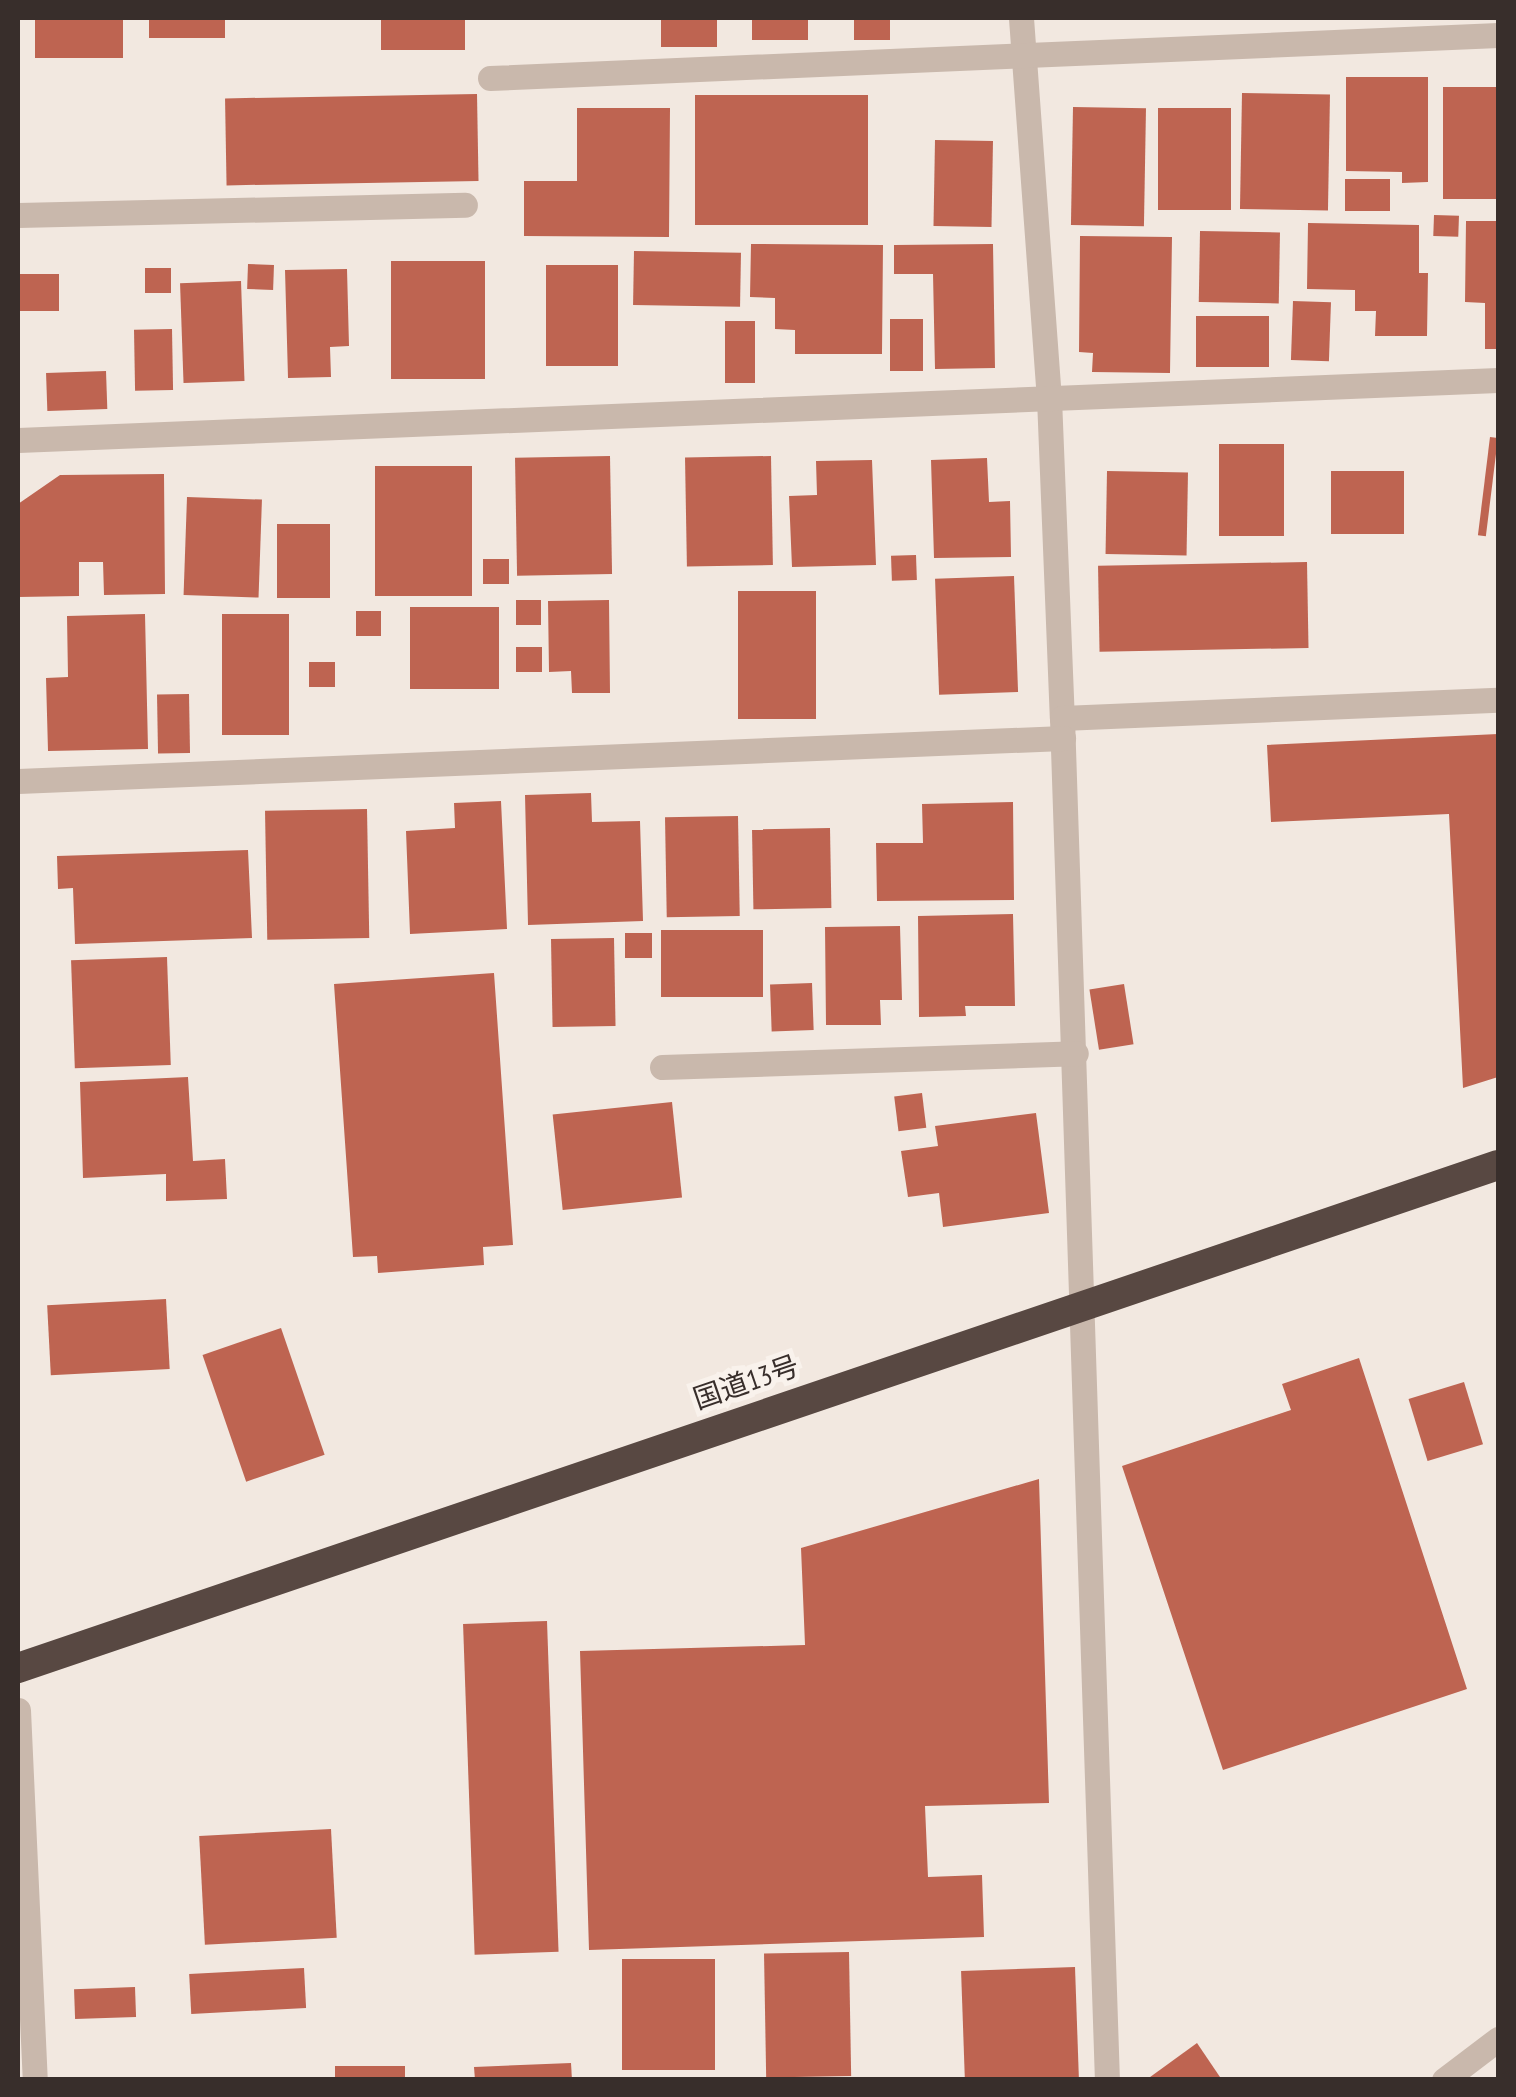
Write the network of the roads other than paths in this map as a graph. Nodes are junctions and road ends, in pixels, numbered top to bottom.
1 (1021, 18) edge
2 (1498, 36) edge
3 (1023, 58) junction
4 (490, 78) dead end
5 (466, 205) dead end
6 (18, 215) edge
7 (1498, 380) edge
8 (1049, 398) junction
9 (18, 440) edge
10 (1498, 700) edge
11 (1063, 728) junction
12 (18, 781) edge
13 (1076, 1053) junction
14 (662, 1067) dead end
15 (1498, 1165) edge
16 (1086, 1306) junction
17 (18, 1668) edge
18 (18, 1710) edge
19 (1498, 2039) edge
20 (35, 2080) edge
21 (1107, 2080) edge
22 (1444, 2080) edge

1 - 3 street
2 - 3 street
3 - 4 street
3 - 8 street
5 - 6 street
7 - 8 street
8 - 9 street
8 - 11 street
10 - 11 street
11 - 12 street
11 - 13 street
13 - 14 street
13 - 16 street
15 - 16 highway, 国道13号
16 - 17 highway, 国道13号
16 - 21 street
18 - 20 street
19 - 22 street

